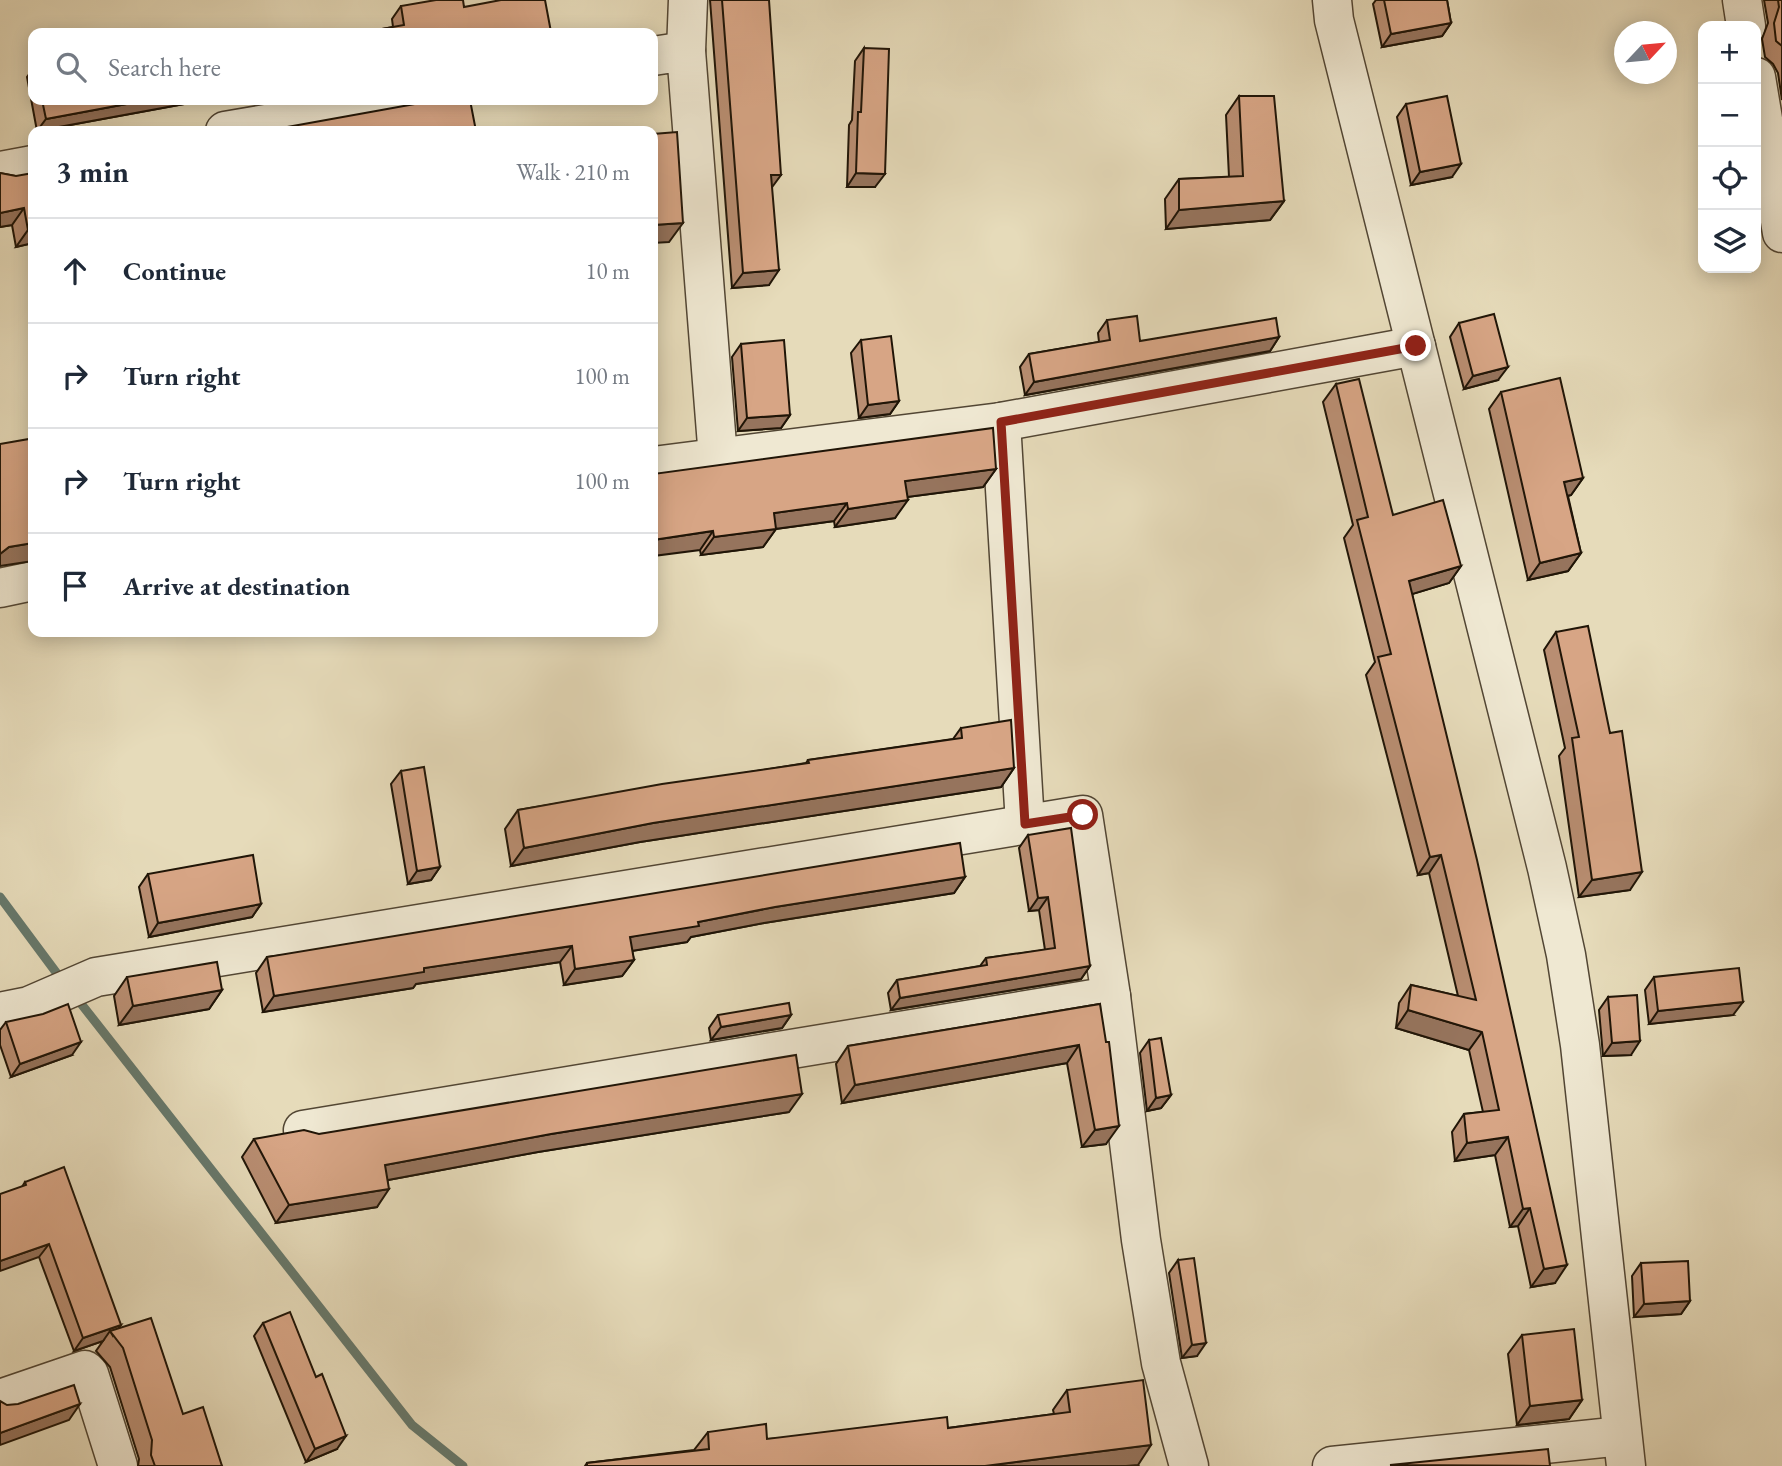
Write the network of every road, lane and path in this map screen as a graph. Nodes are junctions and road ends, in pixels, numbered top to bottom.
1 (688, 0) edge
2 (1332, 0) edge
3 (1742, 0) edge
4 (1745, 21) edge
5 (669, 53) edge
6 (1757, 84) edge
7 (376, 105) edge
8 (255, 126) edge
9 (28, 166) edge
10 (0, 171) edge
11 (1782, 233) edge
12 (1416, 346) junction
13 (1001, 422) junction
14 (718, 458) junction
15 (658, 465) edge
16 (28, 582) edge
17 (0, 588) edge
18 (1025, 824) junction
19 (1111, 996) junction
20 (14, 1009) edge
21 (303, 1130) edge
22 (0, 1398) edge
23 (1624, 1451) edge
24 (118, 1466) edge
25 (1189, 1466) edge
26 (1332, 1466) edge

1 - 5 street
2 - 12 street
3 - 4 street
5 - 14 street
6 - 11 street
7 - 8 street
9 - 10 street
12 - 13 street
12 - 23 street
13 - 14 street
13 - 18 street
14 - 15 street
16 - 17 street
18 - 19 street
18 - 20 street
19 - 21 street
19 - 25 street
22 - 24 street
23 - 26 street

